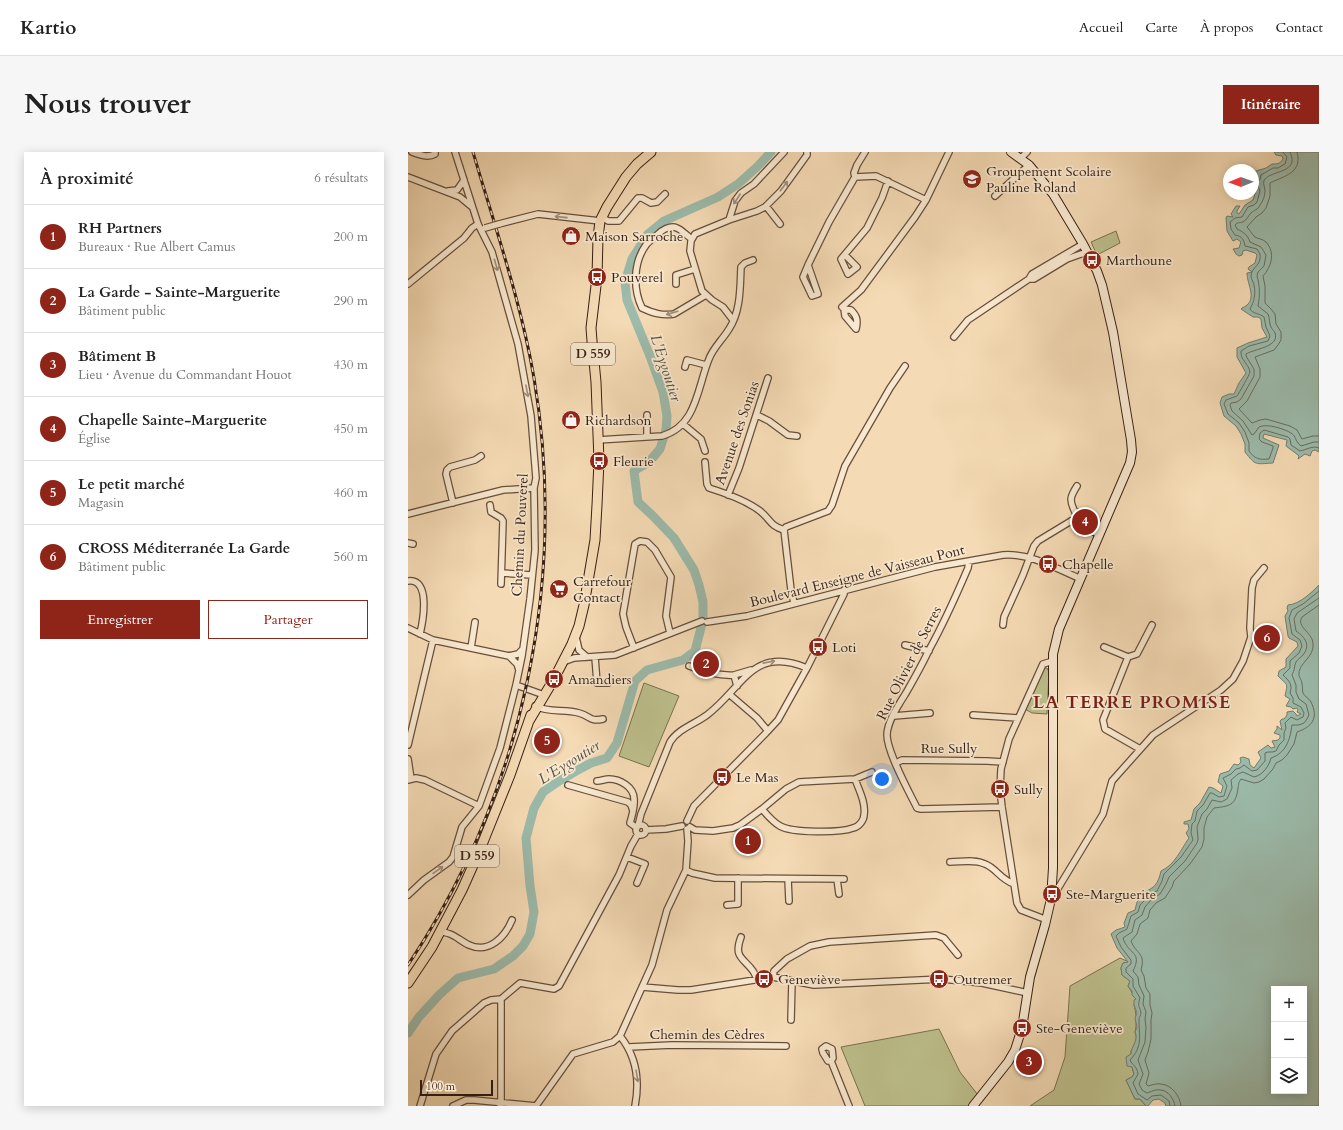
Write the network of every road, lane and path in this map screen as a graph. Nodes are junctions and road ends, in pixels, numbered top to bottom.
1 (412, 152) edge
2 (435, 152) edge
3 (455, 152) edge
4 (651, 152) edge
5 (784, 152) edge
6 (807, 152) edge
7 (865, 152) edge
8 (949, 152) edge
9 (1011, 152) edge
10 (1028, 152) edge
11 (1021, 158) junction
12 (1028, 165) junction
13 (408, 177) edge
14 (855, 177) junction
15 (464, 180) junction
16 (888, 181) junction
17 (446, 191) junction
18 (454, 191) junction
19 (468, 194) junction
20 (665, 194) dead end
21 (995, 196) dead end
22 (460, 197) junction
23 (926, 200) junction
24 (766, 206) junction
25 (473, 208) junction
26 (601, 219) junction
27 (729, 220) junction
28 (780, 224) dead end
29 (481, 227) junction
30 (692, 239) junction
31 (1083, 244) junction
32 (1088, 253) junction
33 (845, 255) dead end
34 (753, 260) dead end
35 (808, 265) junction
36 (695, 269) junction
37 (1029, 278) junction
38 (408, 284) edge
39 (676, 284) dead end
40 (706, 295) junction
41 (843, 308) dead end
42 (733, 320) junction
43 (954, 337) dead end
44 (706, 365) junction
45 (905, 366) dead end
46 (685, 367) dead end
47 (768, 378) dead end
48 (647, 415) dead end
49 (757, 415) junction
50 (683, 424) junction
51 (797, 436) dead end
52 (647, 437) junction
53 (598, 440) junction
54 (705, 451) dead end
55 (481, 456) dead end
56 (705, 462) dead end
57 (1078, 486) dead end
58 (534, 488) junction
59 (728, 495) junction
60 (453, 502) junction
61 (490, 505) dead end
62 (1075, 512) junction
63 (408, 514) edge
64 (1071, 520) junction
65 (784, 530) junction
66 (1101, 531) junction
67 (1029, 557) junction
68 (969, 561) junction
69 (1264, 568) dead end
70 (502, 573) junction
71 (532, 575) junction
72 (1081, 579) junction
73 (408, 582) edge
74 (501, 584) dead end
75 (844, 590) junction
76 (794, 603) junction
77 (475, 622) dead end
78 (1003, 625) dead end
79 (1152, 625) dead end
80 (408, 628) edge
81 (670, 633) junction
82 (420, 634) junction
83 (433, 640) junction
84 (905, 645) dead end
85 (571, 646) junction
86 (1104, 647) dead end
87 (471, 648) junction
88 (523, 648) junction
89 (634, 648) junction
90 (929, 651) junction
91 (509, 656) junction
92 (587, 657) junction
93 (595, 657) junction
94 (1128, 657) junction
95 (1053, 662) junction
96 (689, 666) dead end
97 (808, 668) junction
98 (519, 670) junction
99 (752, 670) junction
100 (734, 675) junction
101 (608, 683) dead end
102 (516, 685) junction
103 (737, 686) junction
104 (729, 694) junction
105 (542, 695) junction
106 (536, 706) junction
107 (930, 713) dead end
108 (973, 715) dead end
109 (894, 716) junction
110 (1018, 718) junction
111 (603, 719) dead end
112 (768, 731) junction
113 (408, 745) edge
114 (1140, 749) junction
115 (408, 759) edge
116 (1003, 762) junction
117 (896, 763) junction
118 (872, 772) dead end
119 (410, 779) edge
120 (855, 779) junction
121 (597, 781) dead end
122 (568, 785) dead end
123 (479, 806) junction
124 (1002, 807) junction
125 (762, 809) junction
126 (633, 814) junction
127 (637, 827) junction
128 (686, 828) junction
129 (646, 830) junction
130 (638, 834) junction
131 (627, 857) junction
132 (950, 862) dead end
133 (686, 870) junction
134 (738, 878) junction
135 (788, 879) junction
136 (837, 879) junction
137 (844, 879) dead end
138 (637, 883) dead end
139 (1014, 884) junction
140 (1052, 891) junction
141 (839, 894) dead end
142 (408, 895) edge
143 (789, 901) dead end
144 (727, 905) dead end
145 (512, 920) dead end
146 (1047, 920) junction
147 (442, 928) junction
148 (741, 937) dead end
149 (958, 955) dead end
150 (773, 977) junction
151 (758, 980) junction
152 (792, 981) junction
153 (408, 984) edge
154 (642, 987) junction
155 (1028, 992) junction
156 (501, 999) junction
157 (791, 1020) dead end
158 (620, 1036) junction
159 (786, 1046) dead end
160 (629, 1047) junction
161 (831, 1061) dead end
162 (501, 1104) edge
163 (420, 1106) edge
164 (453, 1106) edge
165 (536, 1106) edge
166 (635, 1106) edge
167 (849, 1106) edge
168 (973, 1106) edge

1 - 2 street
3 - 15 street, Chemin du Pouverel
4 - 26 main road, D 559
5 -> 27 street
24 -> 6 street
7 - 14 street
8 - 23 street
9 - 11 main road
10 - 11 street
11 - 12 main road
12 - 21 street
12 - 31 main road
13 - 17 street
14 - 16 street
14 - 35 street
15 - 18 street
15 - 19 street, Chemin du Pouverel
16 - 23 street
16 - 33 street
17 - 18 street
17 - 22 street
18 - 19 street
19 - 22 street
19 - 25 street, Chemin du Pouverel
20 - 26 street
22 - 25 street
23 - 41 street
24 - 27 street
24 - 28 street
25 - 29 street, Chemin du Pouverel
26 -> 29 street, bridge
26 - 53 main road, D 559
27 - 30 street
29 - 38 street
29 -> 58 street, Chemin du Pouverel
30 - 36 street
40 -> 30 street
31 - 32 main road
31 - 37 street
32 - 37 street
32 - 66 main road
34 - 42 street
35 - 35 street
36 - 39 street
36 - 40 street
37 - 43 street
40 - 42 street
42 - 44 street
44 - 46 street
44 - 50 street
45 - 65 street
47 - 49 street, Avenue des Sonias
48 - 52 street
49 - 51 street
49 - 59 street, Avenue des Sonias
50 - 52 street
50 - 54 street
52 - 53 street
53 - 85 main road, D 559
55 - 60 street
56 - 59 street
57 - 62 street
58 - 60 street
58 - 71 street, Chemin du Pouverel
59 - 65 street
60 - 63 street
61 - 70 street
62 - 64 street
62 - 66 street
64 - 66 street
64 - 67 street
65 - 76 street
66 - 72 main road
67 - 68 street, Boulevard Enseigne de Vaisseau Pont
67 - 72 street, Boulevard Enseigne de Vaisseau Pont
67 - 78 street
68 - 75 street, Boulevard Enseigne de Vaisseau Pont
68 - 90 street, Rue Olivier de Serres
69 - 114 street
70 - 71 street
70 - 74 street
71 - 88 street, Chemin du Pouverel
72 - 95 main road
73 - 82 street
75 - 76 street, Boulevard Enseigne de Vaisseau Pont
75 - 97 street
76 - 81 street, Boulevard Enseigne de Vaisseau Pont
77 - 87 street
79 - 94 street
80 - 82 street
81 - 89 street, Boulevard Enseigne de Vaisseau Pont
81 - 89 street
82 - 83 street
83 - 87 street
83 - 113 street
84 - 90 street
85 - 92 street, Boulevard Enseigne de Vaisseau Pont
85 - 92 street
85 - 105 main road, D 559
85 - 105 main road, D 559
86 - 94 street
87 - 91 street
88 - 91 street
88 - 98 street, Chemin du Pouverel
89 - 93 street, Boulevard Enseigne de Vaisseau Pont
90 - 109 street, Rue Olivier de Serres
91 - 98 street
92 - 93 street, Boulevard Enseigne de Vaisseau Pont
93 - 101 street
94 - 114 street
95 - 110 street
95 - 140 main road
96 - 100 street
99 -> 97 street
97 - 112 street
98 - 102 street, Chemin du Pouverel
99 - 100 street
99 - 103 street
100 - 103 street
102 - 105 street
102 - 123 street, Chemin du Pouverel
103 - 104 street
104 - 112 street
104 - 127 street
105 - 106 main road, D 559
106 - 111 street
106 - 147 main road, D 559
107 - 109 street
108 - 110 street
109 - 117 street, Rue Olivier de Serres
110 - 116 street
112 - 128 street
114 - 140 street
115 - 119 street
116 - 117 street, Rue Sully
116 - 124 street
117 - 124 street, Rue Olivier de Serres
118 - 120 street
119 - 123 street
120 - 125 street
120 - 125 street
121 - 126 street
122 - 126 street
142 -> 123 street, Chemin du Pouverel
124 - 139 street
125 - 128 street
126 - 127 street
127 - 129 street
127 - 130 street
128 - 129 street
128 - 133 street
129 - 130 street
130 - 131 street
131 - 138 street
131 - 156 street
132 - 139 street
133 - 134 street
133 - 154 street
134 - 135 street
134 - 144 street
135 - 136 street
135 - 143 street
136 - 137 street
136 - 141 street
139 - 146 street
140 - 146 main road
145 - 147 street
146 - 155 main road
147 - 153 main road, D 559
148 - 151 street
149 - 150 street
150 - 151 street
150 - 152 street
151 - 154 street
152 - 155 street
152 - 157 street
154 - 158 street
155 - 168 main road
156 - 162 street
156 - 163 street
158 - 160 street
158 - 165 street
159 - 160 street, Chemin des Cèdres
160 -> 166 street
161 - 167 street
162 - 164 street
162 - 165 street

